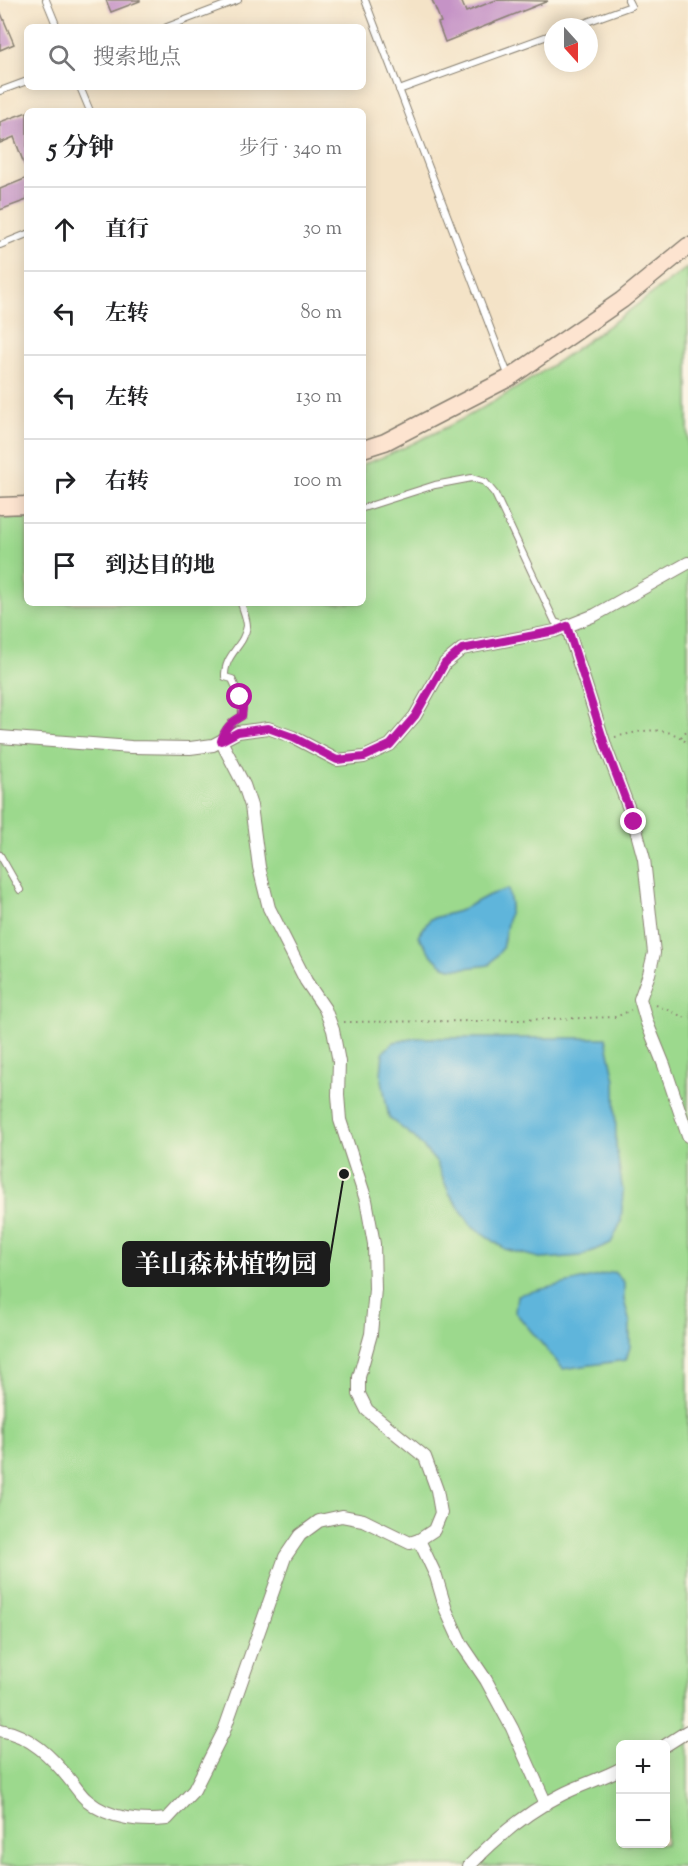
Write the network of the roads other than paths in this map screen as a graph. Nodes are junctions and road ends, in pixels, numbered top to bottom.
1 (46, 0) edge
2 (238, 0) edge
3 (365, 0) edge
4 (628, 0) edge
5 (598, 18) edge
6 (56, 24) edge
7 (175, 24) edge
8 (544, 37) edge
9 (24, 82) edge
10 (81, 90) edge
11 (399, 90) junction
12 (0, 91) edge
13 (89, 108) edge
14 (24, 235) edge
15 (0, 244) edge
16 (688, 246) edge
17 (509, 378) junction
18 (366, 447) edge
19 (24, 505) edge
20 (0, 506) edge
21 (366, 507) edge
22 (688, 563) edge
23 (243, 606) edge
24 (567, 626) junction
25 (0, 737) edge
26 (221, 741) junction
27 (0, 855) edge
28 (20, 890) dead end
29 (688, 1136) edge
30 (419, 1540) junction
31 (0, 1730) edge
32 (688, 1731) edge
33 (670, 1742) edge
34 (616, 1772) edge
35 (546, 1804) junction
36 (469, 1866) edge

1 - 6 lane
2 - 7 lane
3 - 11 lane
4 - 5 lane
8 - 11 lane
9 - 12 lane
10 - 13 lane
11 - 17 lane
14 - 15 lane
16 - 17 street
17 - 18 street
19 - 20 street
21 - 24 lane
22 - 24 street
23 - 26 lane
24 - 26 street
24 - 29 street
25 - 26 street
26 - 30 street
27 - 28 lane
30 - 31 street
30 - 35 street
32 - 33 street
34 - 35 street
35 - 36 street

